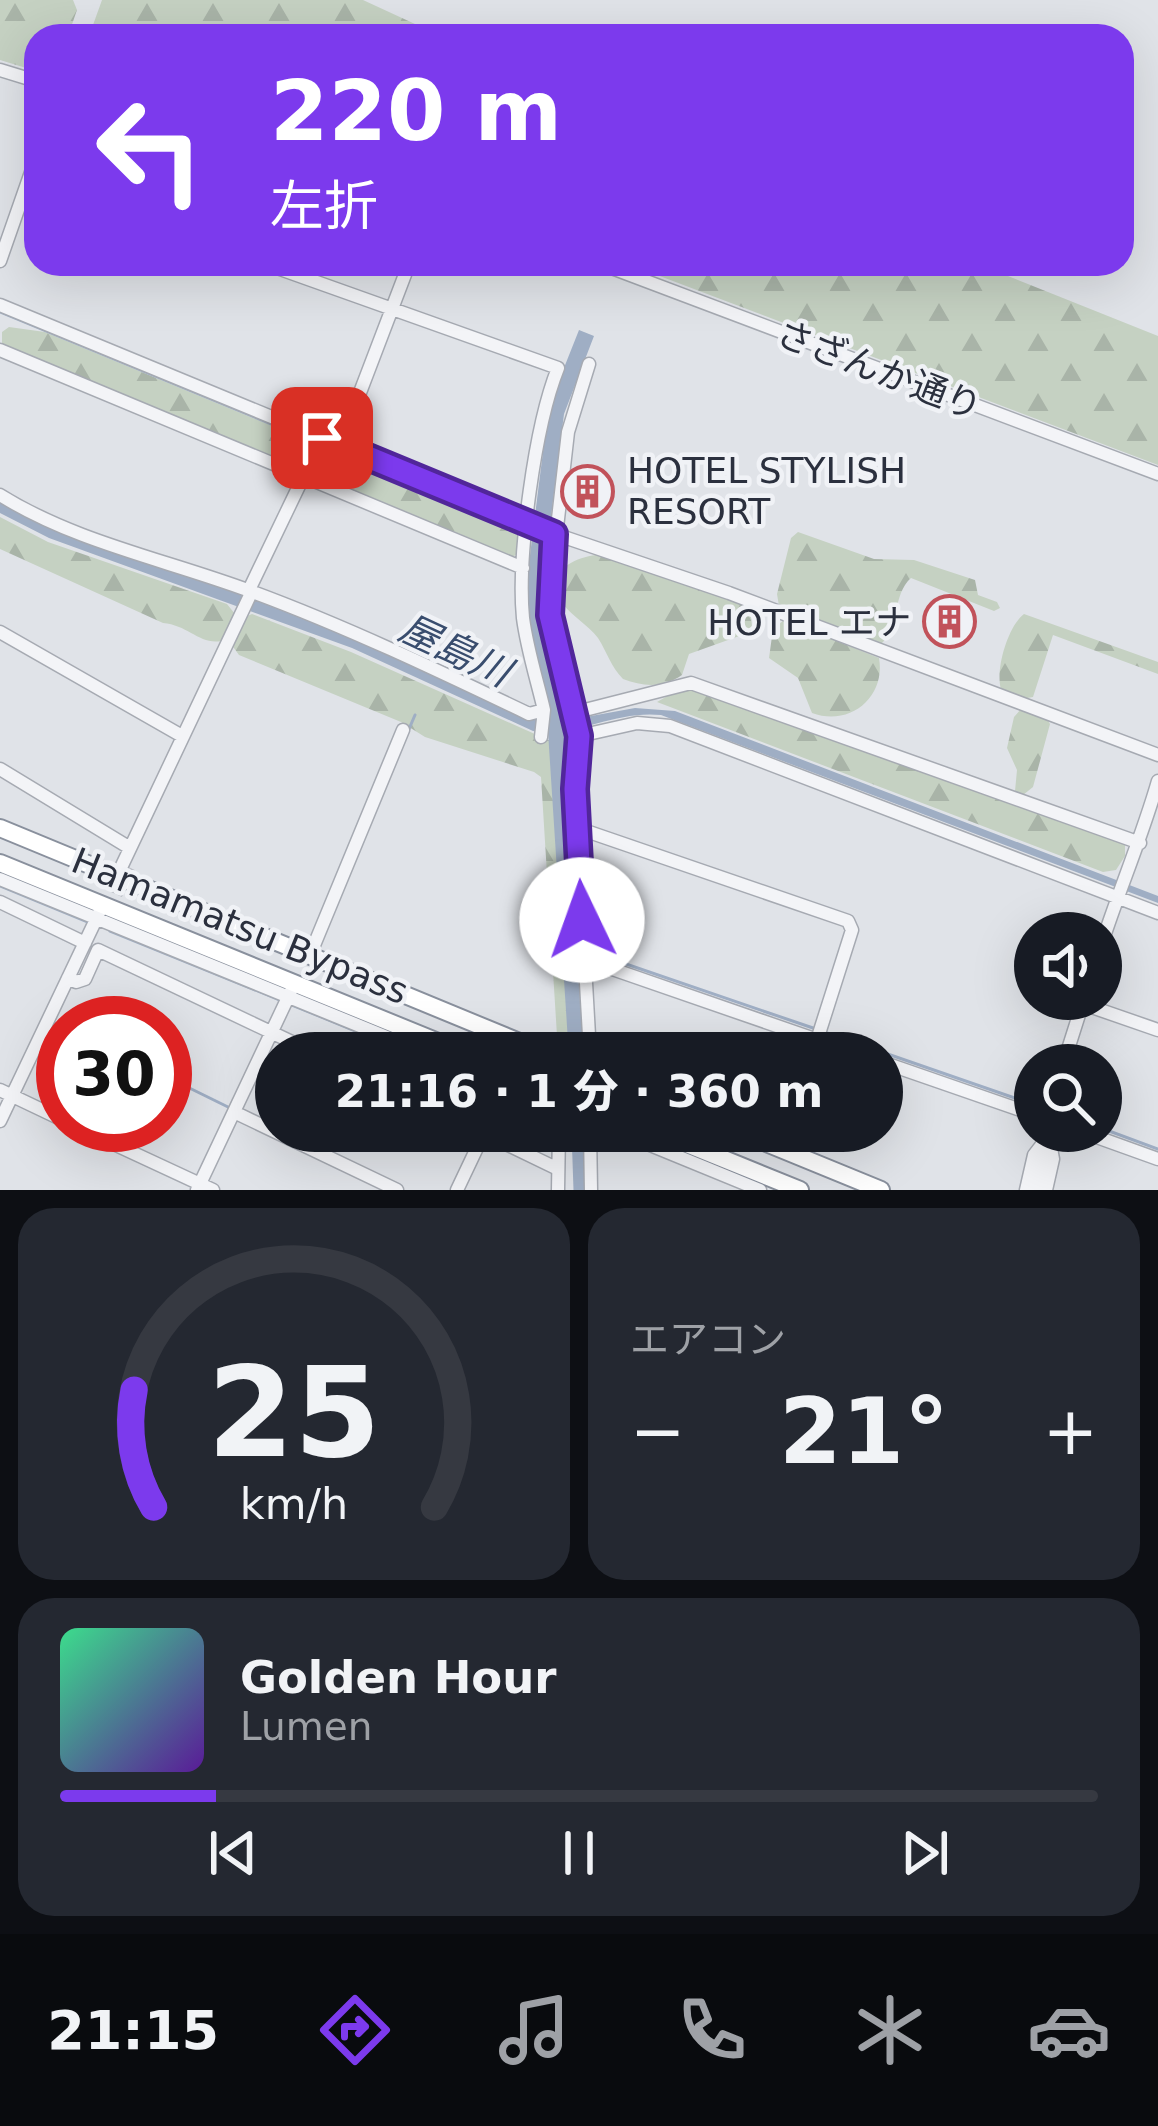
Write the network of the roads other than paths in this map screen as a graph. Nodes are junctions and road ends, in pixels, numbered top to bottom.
1 (24, 201) edge
2 (0, 261) edge
3 (300, 276) edge
4 (404, 276) edge
5 (633, 276) edge
6 (0, 305) edge
7 (392, 309) junction
8 (0, 350) edge
9 (589, 364) dead end
10 (322, 438) junction
11 (340, 446) junction
12 (1158, 474) edge
13 (303, 477) junction
14 (0, 495) edge
15 (531, 524) junction
16 (552, 533) junction
17 (523, 568) junction
18 (250, 592) junction
19 (0, 632) edge
20 (544, 713) junction
21 (576, 724) junction
22 (403, 730) dead end
23 (182, 736) junction
24 (541, 736) dead end
25 (1158, 755) edge
26 (0, 769) edge
27 (1158, 781) edge
28 (144, 818) junction
29 (0, 828) edge
30 (577, 832) junction
31 (1140, 843) junction
32 (130, 848) junction
33 (0, 853) edge
34 (0, 863) edge
35 (124, 871) junction
36 (0, 879) edge
37 (58, 886) junction
38 (1117, 894) junction
39 (0, 902) edge
40 (1111, 912) edge
41 (1158, 913) edge
42 (100, 917) junction
43 (85, 943) junction
44 (310, 955) junction
45 (585, 964) junction
46 (70, 974) junction
47 (292, 990) junction
48 (1122, 1017) edge
49 (1158, 1030) edge
50 (270, 1032) edge
51 (272, 1032) edge
52 (381, 1032) edge
53 (407, 1032) edge
54 (495, 1032) edge
55 (589, 1032) edge
56 (794, 1032) edge
57 (820, 1032) edge
58 (255, 1068) edge
59 (903, 1069) edge
60 (6, 1093) edge
61 (36, 1107) edge
62 (1014, 1108) edge
63 (234, 1112) junction
64 (0, 1120) edge
65 (1122, 1146) edge
66 (129, 1152) edge
67 (473, 1152) edge
68 (523, 1152) edge
69 (558, 1152) edge
70 (590, 1152) edge
71 (667, 1152) edge
72 (707, 1152) edge
73 (787, 1152) edge
74 (1036, 1152) edge
75 (1045, 1152) edge
76 (1052, 1152) edge
77 (797, 1156) junction
78 (1158, 1159) edge
79 (558, 1169) junction
80 (203, 1188) edge
81 (398, 1190) edge
82 (457, 1190) edge
83 (558, 1190) edge
84 (591, 1190) edge
85 (760, 1190) edge
86 (800, 1190) edge
87 (852, 1190) edge
88 (881, 1190) edge
89 (1026, 1190) edge
90 (1036, 1190) edge
91 (1046, 1190) edge

1 - 2 street
3 - 7 street
4 - 7 street
5 - 12 street, さざんか通り
6 - 10 street
7 - 11 street
7 - 15 street
8 - 13 street
9 - 16 street
10 - 11 street
10 - 13 street
11 - 15 street
13 - 17 street
13 - 18 street
14 - 18 street
15 - 16 street
15 - 17 street
16 - 21 street
16 - 25 street
17 - 20 street
18 - 20 street
18 - 23 street
19 - 23 street
20 - 24 street
21 - 30 street
21 - 31 street
21 - 38 street
22 - 44 street
23 - 28 street
26 - 32 street
27 - 31 street
28 - 32 street
28 - 35 street
29 - 35 highway, Hamamatsu Bypass
30 - 45 street
30 - 57 street
31 - 38 street
32 - 35 street
33 - 37 highway
34 - 37 highway, Hamamatsu Bypass
35 - 44 highway, Hamamatsu Bypass
36 - 42 street
37 - 42 highway, Hamamatsu Bypass
38 - 40 street
38 - 41 street
39 - 43 street
42 - 43 street
42 - 46 street
42 - 47 highway, Hamamatsu Bypass
43 - 46 street
44 - 54 highway, Hamamatsu Bypass
45 - 55 street
45 - 56 street
46 - 50 street
46 - 60 street
47 - 51 street
47 - 52 street
47 - 53 highway, Hamamatsu Bypass
48 - 49 street
58 - 63 street
59 - 62 street
60 - 61 street
60 - 64 street
63 - 80 street
63 - 81 street
65 - 78 street
66 - 80 street
67 - 82 street
68 - 79 street
69 - 79 street
70 - 84 street
71 - 85 street
72 - 86 highway
73 - 77 highway
74 - 89 street
75 - 90 street
76 - 91 street
77 - 87 highway
77 - 88 highway
79 - 83 street

